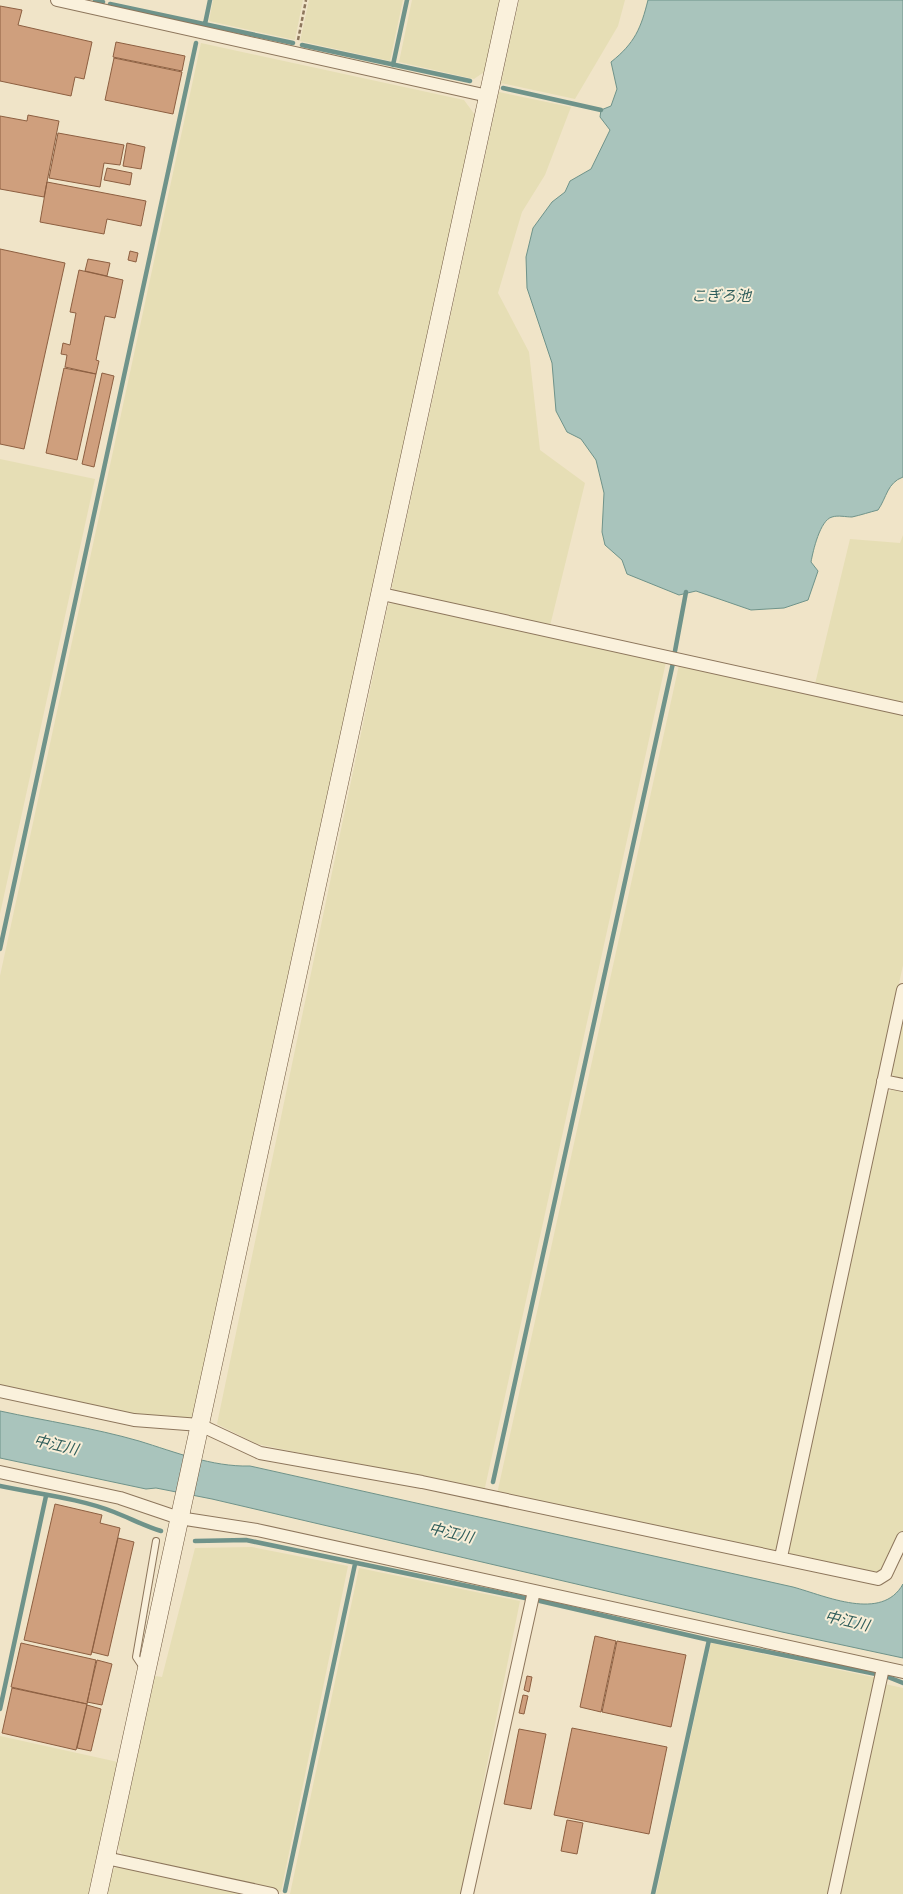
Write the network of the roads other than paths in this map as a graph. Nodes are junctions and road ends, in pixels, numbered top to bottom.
1 (57, 0) edge
2 (509, 0) edge
3 (488, 96) junction
4 (382, 594) junction
5 (903, 709) edge
6 (903, 990) edge
7 (883, 1081) junction
8 (903, 1085) edge
9 (0, 1391) edge
10 (198, 1433) junction
11 (0, 1472) edge
12 (180, 1513) junction
13 (903, 1538) edge
14 (156, 1541) dead end
15 (782, 1558) junction
16 (534, 1591) junction
17 (883, 1668) junction
18 (146, 1672) junction
19 (903, 1672) edge
20 (106, 1858) junction
21 (98, 1894) edge
22 (272, 1894) edge
23 (467, 1894) edge
24 (834, 1894) edge

1 - 3 street
2 - 3 street
3 - 4 street
4 - 5 street
4 - 10 street
6 - 7 street
7 - 8 street
7 - 15 street
9 - 10 street
10 - 12 street
10 - 15 street
11 - 12 street
12 - 16 street
12 - 18 street
13 - 15 street
14 - 18 lane
16 - 17 street
16 - 23 street
17 - 19 street
17 - 24 street
18 - 20 street
20 - 21 street
20 - 22 street

